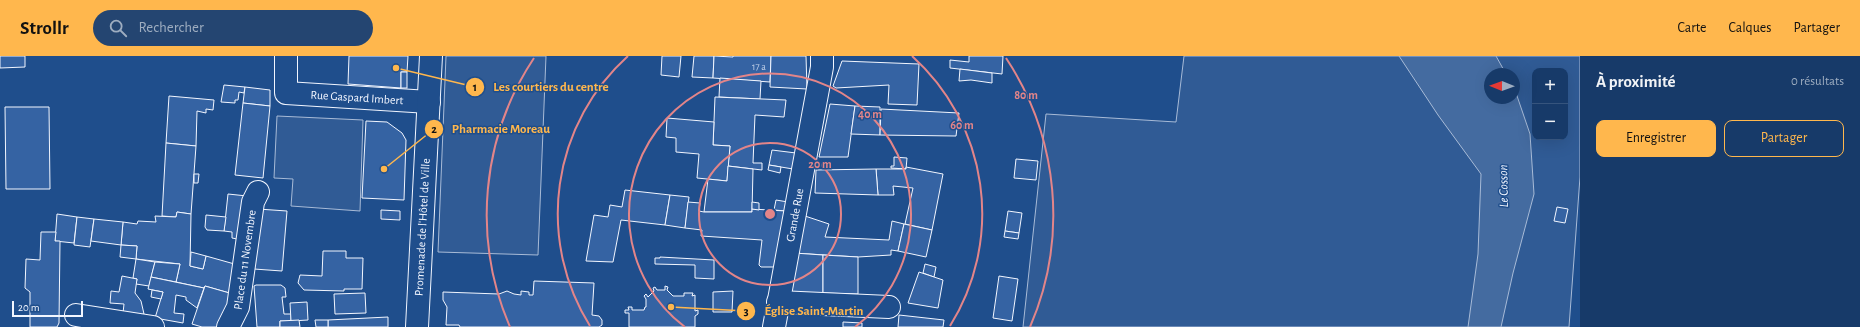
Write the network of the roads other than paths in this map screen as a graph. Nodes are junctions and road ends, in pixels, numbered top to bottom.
1 (286, 56) edge
2 (431, 56) edge
3 (822, 56) edge
4 (428, 102) junction
5 (258, 192) dead end
6 (778, 302) junction
7 (889, 307) dead end
8 (76, 315) dead end
9 (153, 327) edge
10 (228, 327) edge
11 (417, 327) edge
12 (774, 327) edge

1 - 4 street, Rue Gaspard Imbert
2 - 4 street, Promenade de l'Hôtel de Ville
3 - 6 street, Grande Rue
4 - 11 street, Promenade de l'Hôtel de Ville
5 - 10 street, Place du 11 Novembre
6 - 7 street
6 - 12 street, Grande Rue
8 - 9 street

